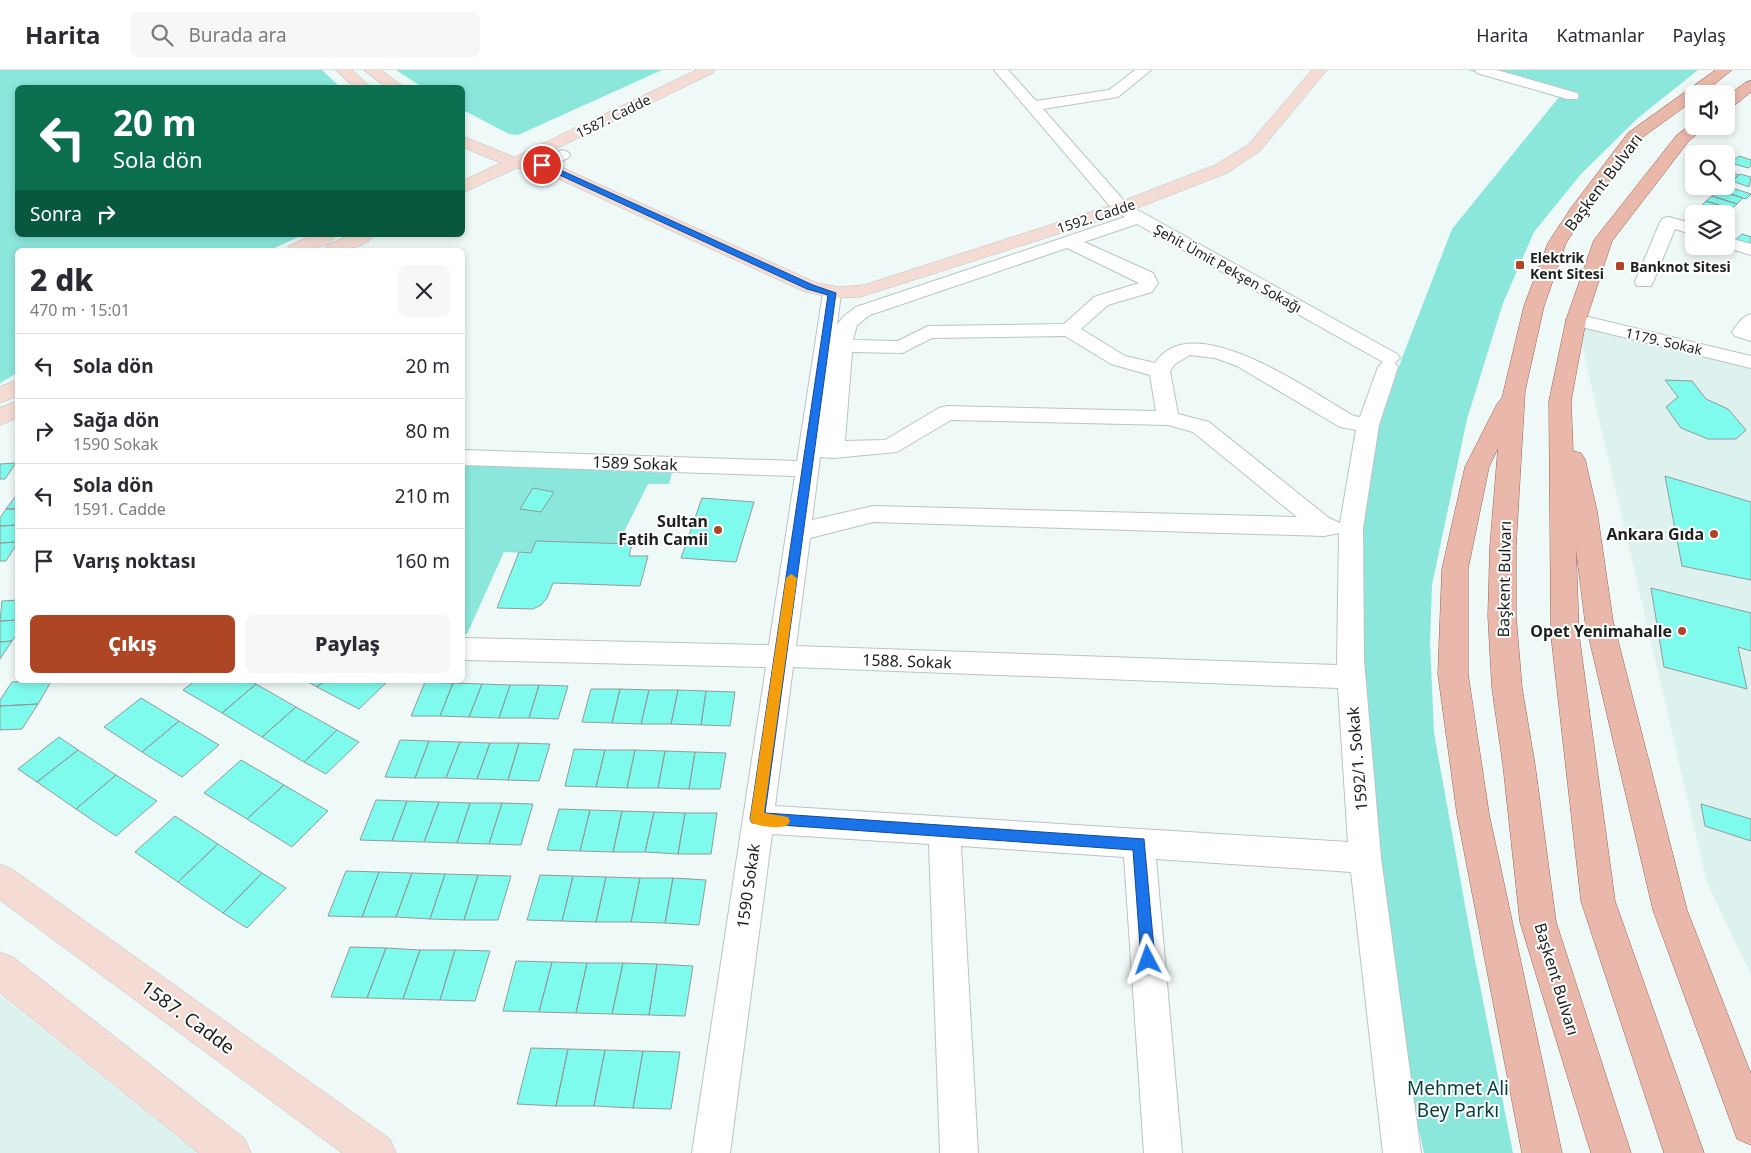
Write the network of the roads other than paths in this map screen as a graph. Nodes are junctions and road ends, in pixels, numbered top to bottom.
1 (343, 70) edge
2 (371, 70) edge
3 (682, 70) edge
4 (708, 70) edge
5 (1001, 70) edge
6 (1144, 70) edge
7 (1320, 70) edge
8 (1482, 70) edge
9 (1725, 70) edge
10 (361, 85) edge
11 (394, 85) edge
12 (1751, 85) edge
13 (1572, 96) dead end
14 (1735, 98) edge
15 (1032, 106) junction
16 (1687, 135) edge
17 (465, 142) edge
18 (516, 155) junction
19 (562, 155) dead end
20 (497, 156) junction
21 (538, 159) junction
22 (465, 171) edge
23 (465, 186) edge
24 (1121, 208) junction
25 (1139, 218) junction
26 (1685, 227) edge
27 (324, 237) edge
28 (361, 237) edge
29 (1068, 242) junction
30 (1735, 245) edge
31 (300, 248) edge
32 (337, 248) edge
33 (1751, 250) edge
34 (1644, 282) dead end
35 (832, 293) junction
36 (1576, 320) junction
37 (1751, 320) edge
38 (1069, 330) junction
39 (1751, 335) edge
40 (843, 346) junction
41 (1389, 362) joint
42 (1751, 362) edge
43 (1160, 371) junction
44 (15, 388) edge
45 (1514, 391) junction
46 (0, 396) edge
47 (1560, 401) junction
48 (15, 410) edge
49 (0, 418) edge
50 (1168, 418) junction
51 (1368, 425) junction
52 (465, 457) edge
53 (817, 457) junction
54 (1338, 527) junction
55 (798, 532) junction
56 (465, 649) edge
57 (780, 656) junction
58 (1351, 677) junction
59 (757, 819) junction
60 (944, 831) junction
61 (1139, 844) junction
62 (1365, 858) junction
63 (0, 880) edge
64 (0, 970) edge
65 (1751, 1125) edge
66 (231, 1153) edge
67 (376, 1153) edge
68 (711, 1153) edge
69 (959, 1153) edge
70 (1163, 1153) edge
71 (1402, 1153) edge
72 (1542, 1153) edge
73 (1611, 1153) edge
74 (1684, 1153) edge

1 - 10 main road
2 - 11 main road
3 - 18 main road, 1587. Cadde
4 - 21 main road, 1587. Cadde
5 - 15 street, Şehit Ümit Pekşen Sokağı
6 - 15 street
7 - 24 main road, 1592. Cadde
8 - 13 street
9 - 45 main road, Başkent Bulvarı
12 - 14 main road
15 - 24 street, Şehit Ümit Pekşen Sokağı
16 - 36 main road
17 - 20 main road
18 - 20 main road
18 - 21 main road
18 - 23 main road, 1587. Cadde
19 - 21 street
20 - 22 main road
21 - 35 main road
24 - 25 street, Şehit Ümit Pekşen Sokağı
24 - 35 main road, 1592. Cadde
25 - 29 street
25 - 41 street, Şehit Ümit Pekşen Sokağı
26 - 34 street
27 - 31 main road
28 - 32 main road
29 - 38 street
29 - 40 street
30 - 33 street
35 - 53 street, 1590 Sokak
36 - 42 street, 1179. Sokak
36 - 47 main road
37 - 39 street
38 - 40 street
38 - 43 street
40 - 53 street
41 - 51 street, 1592/1. Sokak
43 - 50 street
43 - 51 street
44 - 46 main road
45 - 72 main road
45 - 73 main road, Başkent Bulvarı
47 - 65 main road
47 - 74 main road
48 - 49 main road
50 - 53 street, 1589 Sokak
50 - 54 street, 1589 Sokak
51 - 54 street, 1592/1. Sokak
52 - 53 street, 1589 Sokak
53 - 55 street, 1590 Sokak
54 - 55 street
54 - 58 street, 1592/1. Sokak
55 - 57 street, 1590 Sokak
56 - 57 street, 1588. Sokak
57 - 58 street, 1588. Sokak
57 - 59 street, 1590 Sokak
58 - 62 street, 1592/1. Sokak
59 - 60 street
59 - 68 street, 1590 Sokak
60 - 61 street
60 - 69 street
61 - 62 street
61 - 70 street
62 - 71 street, 1592/1. Sokak
63 - 67 main road, 1587. Cadde
64 - 66 main road

